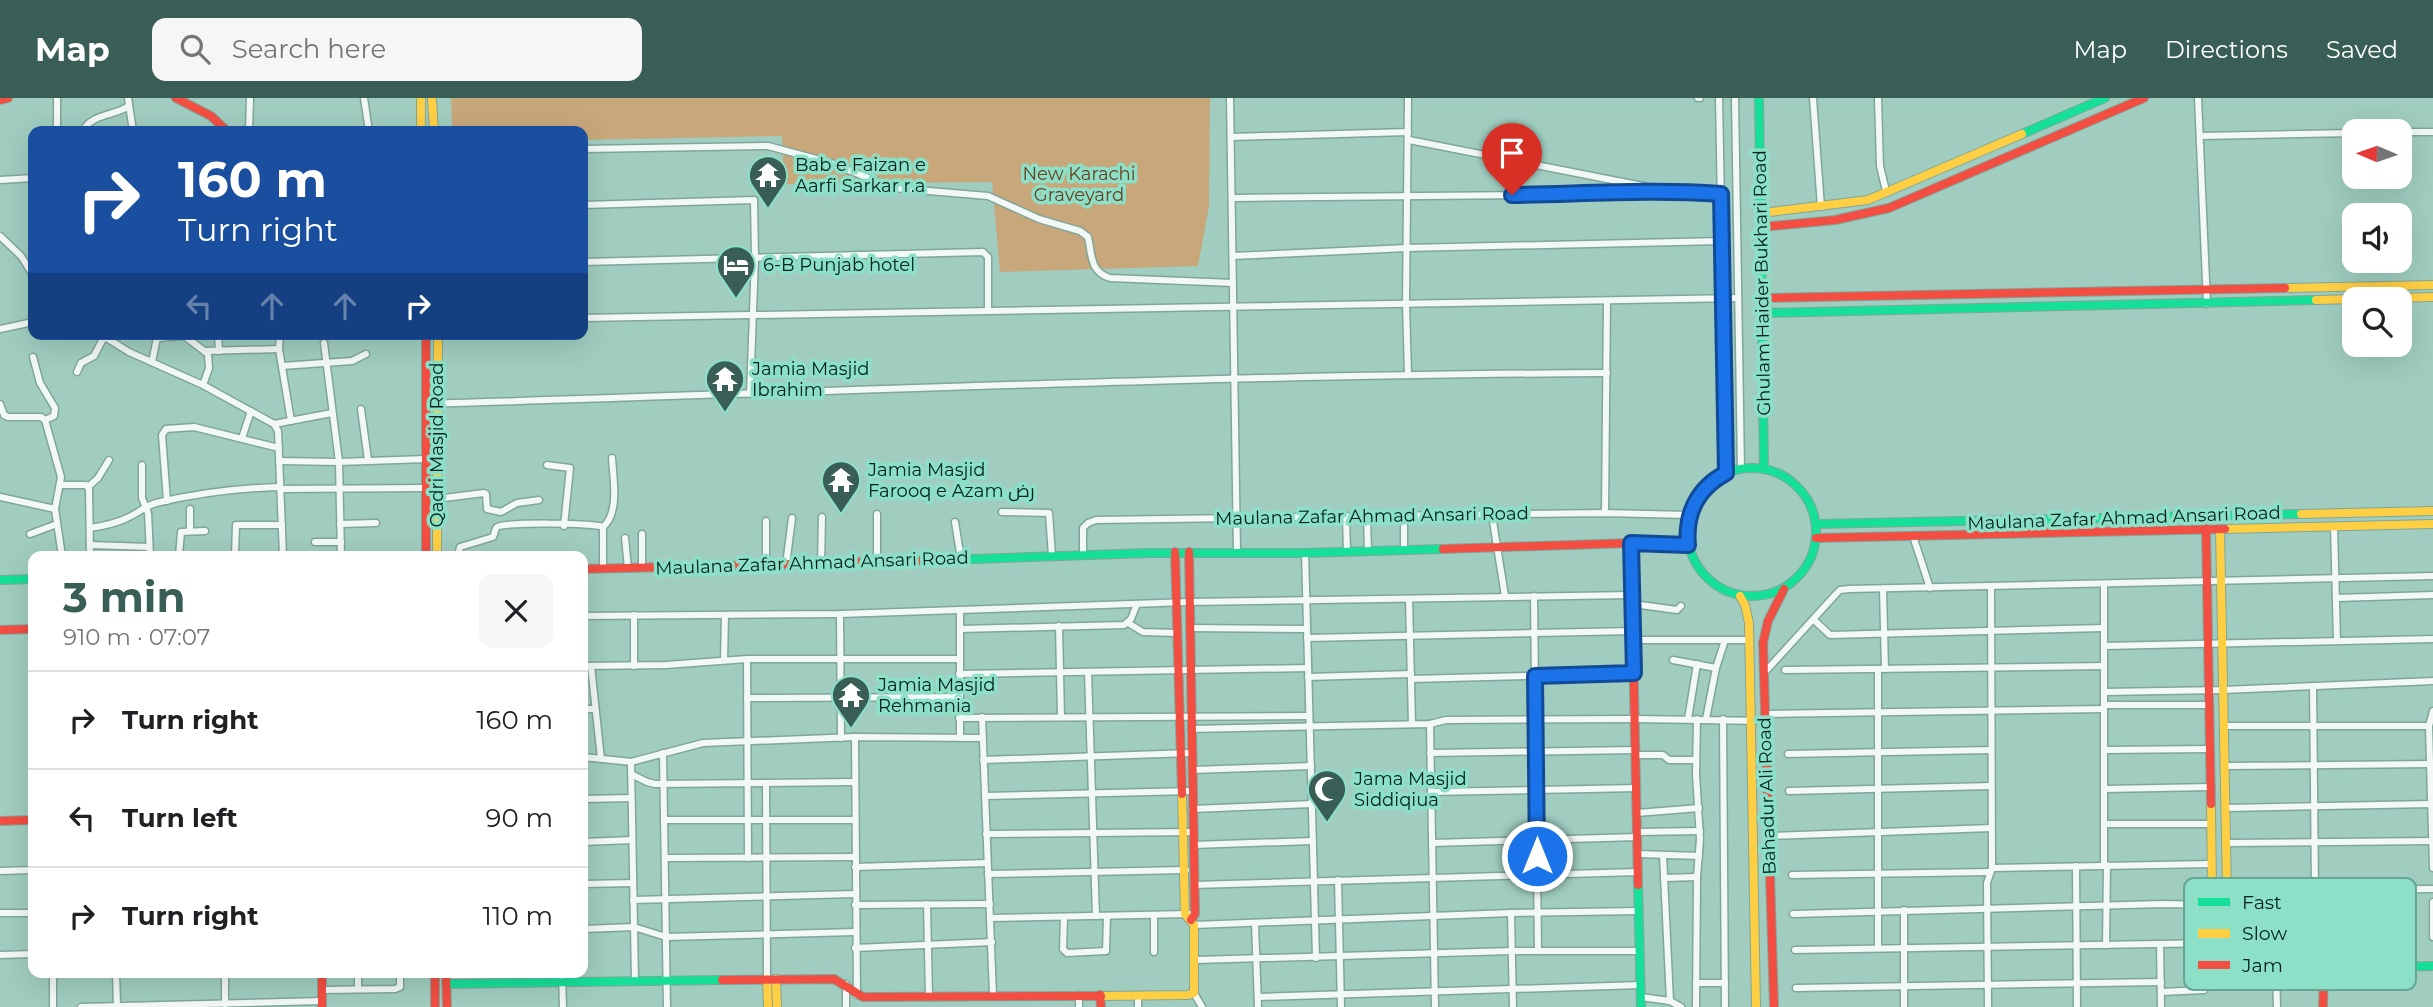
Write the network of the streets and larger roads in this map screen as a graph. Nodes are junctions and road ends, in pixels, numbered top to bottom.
1 (8, 98) edge
2 (57, 98) edge
3 (128, 98) edge
4 (176, 98) edge
5 (250, 98) edge
6 (364, 98) edge
7 (421, 98) edge
8 (432, 98) edge
9 (1230, 98) edge
10 (1408, 98) edge
11 (1720, 98) edge
12 (1735, 98) edge
13 (1759, 98) edge
14 (1813, 98) edge
15 (1878, 98) edge
16 (2105, 98) edge
17 (2144, 98) edge
18 (2198, 98) edge
19 (0, 100) edge
20 (129, 106) junction
21 (57, 126) edge
22 (87, 126) edge
23 (132, 126) edge
24 (222, 126) edge
25 (249, 126) edge
26 (368, 126) edge
27 (421, 126) edge
28 (434, 126) edge
29 (1408, 132) junction
30 (2412, 132) edge
31 (2433, 132) edge
32 (2342, 133) edge
33 (2200, 136) junction
34 (1231, 137) junction
35 (1409, 140) junction
36 (588, 149) edge
37 (28, 177) edge
38 (0, 180) edge
39 (1663, 190) junction
40 (1886, 191) junction
41 (1721, 194) junction
42 (1409, 196) junction
43 (1232, 198) junction
44 (588, 205) edge
45 (1821, 207) junction
46 (1762, 213) junction
47 (1762, 227) junction
48 (0, 236) edge
49 (1722, 241) junction
50 (1407, 248) junction
51 (1233, 256) junction
52 (755, 257) junction
53 (588, 262) edge
54 (28, 267) edge
55 (1233, 284) junction
56 (2433, 285) edge
57 (2315, 286) junction
58 (2206, 288) junction
59 (2433, 297) edge
60 (1738, 298) junction
61 (1763, 298) junction
62 (1723, 299) junction
63 (1607, 300) junction
64 (2315, 300) junction
65 (1406, 304) junction
66 (2207, 304) junction
67 (1233, 307) junction
68 (988, 311) junction
69 (1763, 313) junction
70 (753, 315) junction
71 (588, 318) edge
72 (28, 323) edge
73 (0, 329) edge
74 (100, 340) edge
75 (110, 340) edge
76 (157, 340) edge
77 (190, 340) edge
78 (218, 340) edge
79 (280, 340) edge
80 (426, 340) edge
81 (438, 340) edge
82 (324, 343) dead end
83 (279, 349) junction
84 (205, 351) junction
85 (219, 351) junction
86 (366, 354) dead end
87 (33, 357) dead end
88 (152, 362) junction
89 (325, 363) junction
90 (282, 366) junction
91 (77, 372) dead end
92 (1606, 373) junction
93 (1408, 374) junction
94 (1235, 379) junction
95 (203, 385) junction
96 (750, 394) junction
97 (0, 404) edge
98 (426, 404) junction
99 (437, 404) junction
100 (361, 409) dead end
101 (251, 411) junction
102 (332, 413) junction
103 (44, 420) junction
104 (291, 421) junction
105 (274, 424) junction
106 (242, 438) junction
107 (279, 448) junction
108 (612, 458) dead end
109 (426, 459) junction
110 (109, 460) dead end
111 (368, 460) junction
112 (279, 461) junction
113 (339, 462) junction
114 (142, 465) dead end
115 (547, 465) dead end
116 (1741, 469) junction
117 (1764, 469) junction
118 (1726, 473) junction
119 (61, 485) junction
120 (88, 487) junction
121 (280, 488) junction
122 (426, 488) junction
123 (340, 490) junction
124 (0, 497) edge
125 (436, 499) junction
126 (539, 500) dead end
127 (167, 501) junction
128 (146, 508) junction
129 (55, 509) junction
130 (190, 509) dead end
131 (2433, 511) edge
132 (1002, 512) dead end
133 (1605, 513) junction
134 (877, 514) dead end
135 (1492, 515) junction
136 (1689, 515) junction
137 (1346, 516) junction
138 (1367, 516) junction
139 (1404, 516) junction
140 (822, 517) dead end
141 (792, 518) dead end
142 (1237, 518) junction
143 (765, 521) dead end
144 (956, 522) dead end
145 (376, 523) dead end
146 (57, 524) junction
147 (340, 524) junction
148 (1815, 524) junction
149 (2433, 524) edge
150 (282, 525) junction
151 (564, 526) junction
152 (2334, 526) junction
153 (603, 527) junction
154 (90, 528) junction
155 (2206, 529) junction
156 (2220, 529) junction
157 (190, 531) junction
158 (205, 531) dead end
159 (30, 534) dead end
160 (642, 534) dead end
161 (1913, 536) junction
162 (625, 538) dead end
163 (1816, 538) junction
164 (315, 542) dead end
165 (341, 542) junction
166 (1631, 543) junction
167 (90, 545) junction
168 (1688, 545) junction
169 (149, 547) junction
170 (1497, 547) junction
171 (1368, 550) junction
172 (1404, 550) junction
173 (61, 551) edge
174 (90, 551) edge
175 (149, 551) edge
176 (179, 551) edge
177 (235, 551) edge
178 (283, 551) edge
179 (341, 551) edge
180 (426, 551) edge
181 (437, 551) edge
182 (459, 551) edge
183 (1347, 551) junction
184 (1175, 552) junction
185 (1189, 552) junction
186 (1237, 552) junction
187 (1305, 554) junction
188 (1083, 555) junction
189 (1052, 556) junction
190 (961, 559) junction
191 (877, 562) junction
192 (821, 564) junction
193 (766, 565) junction
194 (786, 565) junction
195 (603, 568) junction
196 (628, 568) junction
197 (642, 568) junction
198 (588, 569) edge
199 (2433, 576) edge
200 (28, 579) edge
201 (2335, 579) junction
202 (0, 580) edge
203 (2220, 581) junction
204 (2206, 582) junction
205 (2104, 584) junction
206 (1991, 587) junction
207 (1930, 588) junction
208 (1784, 589) junction
209 (1883, 589) junction
210 (2433, 595) edge
211 (1505, 596) junction
212 (1534, 596) junction
213 (1740, 596) junction
214 (2336, 598) junction
215 (1409, 599) junction
216 (1632, 599) junction
217 (1306, 600) junction
218 (1189, 602) junction
219 (1177, 603) junction
220 (1137, 604) junction
221 (1681, 606) dead end
222 (960, 611) junction
223 (840, 614) junction
224 (634, 615) junction
225 (724, 615) junction
226 (588, 616) edge
227 (1814, 620) junction
228 (1128, 623) junction
229 (1059, 626) junction
230 (1190, 628) junction
231 (2104, 628) junction
232 (28, 629) edge
233 (960, 629) junction
234 (1307, 629) junction
235 (0, 630) edge
236 (1990, 631) junction
237 (1177, 633) junction
238 (1535, 634) junction
239 (1885, 634) junction
240 (1410, 636) junction
241 (1633, 636) junction
242 (1307, 638) junction
243 (2433, 639) edge
244 (1725, 640) junction
245 (1749, 640) junction
246 (2337, 641) junction
247 (2222, 643) junction
248 (2207, 644) junction
249 (2104, 646) junction
250 (747, 659) junction
251 (840, 659) junction
252 (960, 659) junction
253 (724, 660) junction
254 (1673, 660) dead end
255 (1697, 664) junction
256 (588, 666) edge
257 (634, 666) junction
258 (2104, 666) junction
259 (1990, 667) junction
260 (1308, 668) junction
261 (1716, 668) junction
262 (1882, 669) junction
263 (1178, 670) junction
264 (1191, 670) junction
265 (1785, 670) dead end
266 (588, 671) edge
267 (1061, 672) junction
268 (1088, 672) junction
269 (1634, 673) junction
270 (1763, 673) junction
271 (959, 674) junction
272 (1535, 676) junction
273 (1308, 677) junction
274 (1411, 677) junction
275 (2433, 681) edge
276 (2313, 686) junction
277 (2223, 690) junction
278 (2208, 691) junction
279 (2104, 692) junction
280 (959, 697) junction
281 (747, 698) junction
282 (841, 698) junction
283 (2209, 705) junction
284 (2104, 707) junction
285 (588, 709) edge
286 (595, 709) junction
287 (1990, 711) junction
288 (2433, 711) edge
289 (1878, 713) junction
290 (1191, 715) junction
291 (1090, 716) junction
292 (1178, 716) junction
293 (1309, 716) junction
294 (982, 717) junction
295 (1061, 717) junction
296 (959, 718) junction
297 (1765, 718) junction
298 (1536, 719) junction
299 (1635, 719) junction
300 (1688, 719) junction
301 (1697, 719) junction
302 (1706, 719) junction
303 (1723, 719) junction
304 (1749, 720) junction
305 (1412, 724) junction
306 (1430, 724) junction
307 (2224, 726) junction
308 (2314, 726) junction
309 (2429, 726) junction
310 (1310, 728) junction
311 (1191, 729) junction
312 (855, 737) junction
313 (841, 738) junction
314 (960, 738) junction
315 (982, 738) junction
316 (747, 740) junction
317 (2209, 749) junction
318 (1990, 750) junction
319 (2104, 750) junction
320 (1537, 751) junction
321 (1636, 752) junction
322 (1878, 752) junction
323 (663, 753) junction
324 (1191, 753) junction
325 (1430, 753) junction
326 (1179, 754) junction
327 (1788, 754) dead end
328 (1091, 757) junction
329 (588, 758) edge
330 (601, 759) junction
331 (983, 760) junction
332 (1696, 760) junction
333 (632, 762) junction
334 (2430, 764) junction
335 (2314, 765) junction
336 (1311, 766) junction
337 (2225, 766) junction
338 (1192, 770) junction
339 (631, 774) junction
340 (855, 782) junction
341 (747, 783) junction
342 (766, 783) junction
343 (664, 784) junction
344 (1991, 786) junction
345 (2211, 787) junction
346 (1637, 788) junction
347 (1878, 789) junction
348 (2104, 789) junction
349 (1538, 790) junction
350 (1181, 791) junction
351 (1191, 791) junction
352 (1789, 791) dead end
353 (1431, 792) junction
354 (1092, 794) junction
355 (985, 796) junction
356 (631, 798) junction
357 (588, 799) edge
358 (1312, 804) junction
359 (2431, 804) junction
360 (2315, 807) junction
361 (1192, 808) junction
362 (1699, 808) junction
363 (2227, 808) junction
364 (1637, 813) junction
365 (28, 820) edge
366 (664, 820) junction
367 (747, 820) junction
368 (765, 820) junction
369 (855, 820) junction
370 (0, 821) edge
371 (2104, 824) junction
372 (2211, 824) junction
373 (1991, 828) junction
374 (2432, 830) edge
375 (1700, 831) junction
376 (1093, 832) junction
377 (1182, 832) junction
378 (1193, 832) junction
379 (1878, 832) junction
380 (986, 834) junction
381 (1638, 834) junction
382 (1768, 836) junction
383 (1537, 839) junction
384 (632, 840) junction
385 (1312, 841) junction
386 (2432, 841) edge
387 (588, 842) edge
388 (2315, 842) junction
389 (1432, 843) junction
390 (2227, 844) junction
391 (1193, 845) junction
392 (1638, 854) junction
393 (1663, 855) junction
394 (1699, 856) junction
395 (665, 858) junction
396 (748, 858) junction
397 (765, 858) junction
398 (855, 858) junction
399 (988, 863) junction
400 (2212, 864) junction
401 (2105, 865) junction
402 (2076, 866) junction
403 (855, 867) junction
404 (2433, 868) edge
405 (1193, 869) junction
406 (28, 870) edge
407 (1183, 870) junction
408 (1991, 870) junction
409 (0, 871) edge
410 (1094, 872) junction
411 (1638, 872) junction
412 (1537, 873) junction
413 (1878, 873) junction
414 (988, 874) junction
415 (1792, 875) dead end
416 (1433, 876) junction
417 (1697, 877) junction
418 (1664, 878) junction
419 (2214, 878) edge
420 (2227, 878) edge
421 (2315, 878) edge
422 (1338, 880) junction
423 (1314, 881) junction
424 (633, 883) junction
425 (588, 884) edge
426 (1194, 884) junction
427 (855, 894) junction
428 (765, 896) junction
429 (666, 899) junction
430 (634, 900) junction
431 (2184, 900) edge
432 (2433, 902) edge
433 (927, 904) junction
434 (990, 904) junction
435 (855, 905) junction
436 (2106, 905) junction
437 (2076, 906) junction
438 (1988, 908) junction
439 (1904, 910) junction
440 (1639, 911) junction
441 (1878, 911) junction
442 (0, 913) edge
443 (28, 913) edge
444 (1511, 913) junction
445 (1538, 913) junction
446 (1793, 914) dead end
447 (1154, 915) junction
448 (2433, 915) edge
449 (1096, 916) junction
450 (1107, 916) junction
451 (1063, 917) junction
452 (1433, 917) junction
453 (991, 918) junction
454 (1191, 919) junction
455 (1338, 920) junction
456 (1315, 921) junction
457 (1255, 923) junction
458 (634, 927) junction
459 (588, 929) edge
460 (855, 932) junction
461 (766, 934) junction
462 (666, 937) junction
463 (2433, 937) edge
464 (992, 942) junction
465 (2184, 944) edge
466 (928, 945) junction
467 (2106, 945) junction
468 (2160, 945) junction
469 (2077, 946) junction
470 (1988, 947) junction
471 (855, 948) junction
472 (1878, 948) junction
473 (1903, 948) junction
474 (1794, 950) dead end
475 (1512, 951) junction
476 (1538, 951) junction
477 (1640, 951) junction
478 (1154, 952) dead end
479 (1434, 953) junction
480 (28, 954) edge
481 (0, 955) edge
482 (1339, 957) junction
483 (1316, 958) junction
484 (1196, 960) junction
485 (1256, 960) junction
486 (53, 978) edge
487 (116, 978) edge
488 (225, 978) edge
489 (322, 978) edge
490 (358, 978) edge
491 (399, 978) edge
492 (435, 978) edge
493 (446, 978) edge
494 (562, 978) edge
495 (771, 979) junction
496 (666, 980) junction
497 (635, 981) junction
498 (2161, 982) junction
499 (1696, 983) junction
500 (1725, 983) junction
501 (446, 984) junction
502 (846, 984) junction
503 (2077, 984) junction
504 (1641, 985) junction
505 (1988, 985) junction
506 (1904, 986) junction
507 (1796, 988) dead end
508 (358, 989) junction
509 (1513, 989) junction
510 (322, 990) junction
511 (2204, 990) edge
512 (1435, 991) junction
513 (2161, 992) junction
514 (1194, 993) junction
515 (1340, 994) junction
516 (857, 995) junction
517 (966, 995) junction
518 (993, 995) junction
519 (1079, 995) junction
520 (1100, 995) junction
521 (1138, 995) junction
522 (929, 996) junction
523 (1258, 997) junction
524 (1641, 997) junction
525 (1670, 1001) junction
526 (225, 1004) junction
527 (322, 1004) edge
528 (117, 1006) edge
529 (136, 1006) edge
530 (53, 1007) edge
531 (81, 1007) edge
532 (435, 1007) edge
533 (447, 1007) edge
534 (563, 1007) edge
535 (667, 1007) edge
536 (768, 1007) edge
537 (777, 1007) edge
538 (846, 1007) edge
539 (966, 1007) edge
540 (1079, 1007) edge
541 (1101, 1007) edge
542 (1138, 1007) edge
543 (1202, 1007) edge
544 (1258, 1007) edge
545 (1341, 1007) edge
546 (1435, 1007) edge
547 (1514, 1007) edge
548 (1641, 1007) edge
549 (1681, 1007) edge
550 (1696, 1007) edge
551 (1725, 1007) edge
552 (1756, 1007) edge
553 (1774, 1007) edge
554 (1904, 1007) edge
555 (1988, 1007) edge
556 (2077, 1007) edge
557 (2161, 1007) edge

1 - 19 street
2 - 21 street
3 - 20 street
4 - 24 street
5 - 25 street
6 - 26 street
7 - 27 street
8 - 28 street
9 - 34 street
10 - 29 street
11 - 41 street
12 - 60 street
13 - 46 street, Ghulam Haider Bukhari Road
14 - 45 street
15 - 40 street
16 - 40 street
17 - 47 street
18 - 33 street
20 - 22 street
20 - 23 street
29 - 34 street
29 - 35 street
30 - 31 street
32 - 33 street
33 - 58 street
34 - 43 street
35 - 39 street
35 - 42 street
36 - 55 street
37 - 38 street
39 - 41 street
39 - 42 street
40 - 45 street
41 - 49 street
42 - 43 street
42 - 50 street
43 - 51 street
44 - 52 street
45 - 46 street
46 - 47 street, Ghulam Haider Bukhari Road
47 - 61 street, Ghulam Haider Bukhari Road
48 - 54 street
49 - 50 street
49 - 62 street
50 - 51 street
50 - 65 street
51 - 55 street
52 - 53 street
52 - 68 street
52 - 70 street
55 - 67 street
56 - 57 street
57 - 58 street
57 - 64 street
58 - 61 street
58 - 66 street
59 - 64 street
60 - 62 street
60 - 116 street
61 - 69 street, Ghulam Haider Bukhari Road
62 - 63 street
62 - 118 street
63 - 65 street
63 - 92 street
64 - 66 street
65 - 67 street
65 - 93 street
66 - 69 street
67 - 68 street
67 - 94 street
68 - 70 street
69 - 117 street, Ghulam Haider Bukhari Road
70 - 71 street
70 - 96 street
72 - 73 street
74 - 91 street
75 - 88 street
76 - 88 street
77 - 84 street
78 - 85 street
79 - 83 street
80 - 98 street, Qadri Masjid Road
81 - 99 street, Qadri Masjid Road
82 - 89 street
83 - 85 street
83 - 90 street
84 - 85 street
84 - 95 street
86 - 89 street
87 - 103 street
88 - 95 street
89 - 90 street
89 - 102 street
90 - 104 street
92 - 93 street
92 - 133 street
93 - 94 street
94 - 96 street
94 - 142 street
95 - 101 street
96 - 99 street
97 - 103 street
98 - 99 street
98 - 109 street, Qadri Masjid Road
99 - 125 street, Qadri Masjid Road
100 - 111 street
101 - 105 street
101 - 106 street
102 - 104 street
102 - 113 street
103 - 119 street
104 - 105 street
105 - 107 street
106 - 107 street
106 - 127 street
107 - 112 street
108 - 153 street
109 - 111 street
109 - 122 street, Qadri Masjid Road
110 - 120 street
111 - 113 street
112 - 113 street
112 - 121 street
113 - 123 street
114 - 128 street
115 - 151 street
116 - 117 street
116 - 118 street
117 - 148 street
118 - 136 street
119 - 120 street
119 - 129 street
120 - 154 street
121 - 123 street
121 - 127 street
121 - 150 street
122 - 123 street
122 - 180 street, Qadri Masjid Road
123 - 147 street
124 - 129 street
125 - 126 street
125 - 181 street, Qadri Masjid Road
127 - 128 street
128 - 154 street
128 - 169 street
129 - 146 street
130 - 157 street
131 - 148 street, Maulana Zafar Ahmad Ansari Road
132 - 189 street
133 - 135 street, Maulana Zafar Ahmad Ansari Road
133 - 136 street, Maulana Zafar Ahmad Ansari Road
134 - 191 street
135 - 139 street, Maulana Zafar Ahmad Ansari Road
135 - 170 street
136 - 168 street
137 - 138 street, Maulana Zafar Ahmad Ansari Road
137 - 142 street, Maulana Zafar Ahmad Ansari Road
137 - 183 street
138 - 139 street, Maulana Zafar Ahmad Ansari Road
138 - 171 street
139 - 172 street
140 - 192 street
141 - 194 street
142 - 186 street
142 - 188 street, Maulana Zafar Ahmad Ansari Road
143 - 193 street
144 - 190 street
145 - 147 street
146 - 159 street
146 - 173 street
147 - 165 street
148 - 163 street
149 - 152 street, Maulana Zafar Ahmad Ansari Road
150 - 177 street
150 - 178 street
151 - 153 street
151 - 182 street
152 - 156 street, Maulana Zafar Ahmad Ansari Road
152 - 201 street
153 - 195 street
154 - 167 street
155 - 156 street, Maulana Zafar Ahmad Ansari Road
155 - 161 street, Maulana Zafar Ahmad Ansari Road
155 - 204 street
156 - 203 street
157 - 158 street
157 - 176 street
160 - 197 street
161 - 163 street, Maulana Zafar Ahmad Ansari Road
161 - 207 street
162 - 196 street
163 - 208 street
164 - 165 street
165 - 179 street
166 - 168 street, Maulana Zafar Ahmad Ansari Road
166 - 170 street, Maulana Zafar Ahmad Ansari Road
166 - 216 street
167 - 169 street
167 - 174 street
168 - 213 street
169 - 175 street
170 - 172 street, Maulana Zafar Ahmad Ansari Road
170 - 211 street
171 - 172 street, Maulana Zafar Ahmad Ansari Road
171 - 183 street, Maulana Zafar Ahmad Ansari Road
183 - 187 street, Maulana Zafar Ahmad Ansari Road
184 - 185 street, Maulana Zafar Ahmad Ansari Road
184 - 188 street, Maulana Zafar Ahmad Ansari Road
184 - 219 street
185 - 186 street, Maulana Zafar Ahmad Ansari Road
185 - 218 street
186 - 187 street, Maulana Zafar Ahmad Ansari Road
187 - 217 street
188 - 189 street, Maulana Zafar Ahmad Ansari Road
189 - 190 street, Maulana Zafar Ahmad Ansari Road
190 - 191 street, Maulana Zafar Ahmad Ansari Road
191 - 192 street, Maulana Zafar Ahmad Ansari Road
192 - 194 street, Maulana Zafar Ahmad Ansari Road
193 - 194 street, Maulana Zafar Ahmad Ansari Road
193 - 197 street, Maulana Zafar Ahmad Ansari Road
195 - 196 street, Maulana Zafar Ahmad Ansari Road
195 - 198 street, Maulana Zafar Ahmad Ansari Road
196 - 197 street, Maulana Zafar Ahmad Ansari Road
199 - 201 street
200 - 202 street
201 - 203 street
201 - 214 street
203 - 204 street
203 - 247 street
204 - 205 street
204 - 248 street
205 - 206 street
205 - 231 street
206 - 207 street
206 - 236 street
207 - 209 street
208 - 213 street
208 - 270 street, Bahadur Ali Road
209 - 227 street
209 - 239 street
210 - 214 street
211 - 212 street
211 - 215 street
212 - 216 street
212 - 238 street
213 - 245 street, Bahadur Ali Road
214 - 246 street
215 - 217 street
215 - 240 street
216 - 221 street
216 - 241 street
217 - 218 street
217 - 234 street
218 - 219 street
218 - 230 street
219 - 220 street
219 - 237 street
220 - 222 street
220 - 228 street
222 - 223 street
222 - 233 street
223 - 225 street
223 - 251 street
224 - 225 street
224 - 226 street
224 - 257 street
225 - 253 street
227 - 239 street
227 - 270 street
228 - 229 street
228 - 237 street
229 - 233 street
229 - 267 street
230 - 234 street
230 - 264 street
231 - 236 street
231 - 249 street
232 - 235 street
233 - 252 street
234 - 242 street
236 - 239 street
236 - 259 street
237 - 263 street
238 - 240 street
238 - 241 street
238 - 272 street
239 - 262 street
240 - 242 street
240 - 274 street
241 - 244 street
241 - 269 street
242 - 260 street
243 - 246 street
244 - 245 street
244 - 261 street
245 - 304 street, Bahadur Ali Road
246 - 247 street
247 - 248 street
247 - 277 street
248 - 249 street
248 - 278 street
249 - 258 street
250 - 251 street
250 - 253 street
250 - 281 street
251 - 252 street
251 - 282 street
252 - 271 street
253 - 257 street
254 - 255 street
255 - 261 street
255 - 300 street
256 - 257 street
258 - 259 street
258 - 279 street
259 - 262 street
259 - 287 street
260 - 264 street
260 - 273 street
261 - 302 street
262 - 265 street
262 - 289 street
263 - 264 street
263 - 268 street
263 - 292 street
264 - 290 street
266 - 286 street
267 - 268 street
267 - 271 street
267 - 295 street
268 - 291 street
269 - 272 street
269 - 299 street
270 - 297 street, Bahadur Ali Road
271 - 280 street
272 - 274 street
272 - 298 street
273 - 274 street
273 - 293 street
274 - 305 street
275 - 276 street
276 - 277 street
276 - 308 street
277 - 278 street
277 - 307 street
278 - 279 street
278 - 283 street
279 - 284 street
280 - 282 street
280 - 296 street
281 - 282 street
281 - 316 street
282 - 313 street
283 - 284 street
283 - 317 street
284 - 287 street
284 - 319 street
285 - 286 street
286 - 330 street
287 - 289 street
287 - 318 street
288 - 309 street
289 - 297 street
289 - 322 street
290 - 292 street
290 - 293 street
290 - 311 street
291 - 292 street
291 - 295 street
291 - 328 street
292 - 326 street
293 - 310 street
294 - 295 street
294 - 296 street
294 - 315 street
296 - 314 street
297 - 304 street
297 - 382 street, Bahadur Ali Road
298 - 299 street
298 - 306 street
298 - 320 street
299 - 300 street
299 - 321 street
300 - 301 street
301 - 302 street
301 - 332 street
302 - 303 street
303 - 304 street
303 - 500 street
304 - 552 street, Bahadur Ali Road
305 - 306 street
305 - 310 street
306 - 325 street
307 - 308 street
307 - 337 street
308 - 309 street
308 - 335 street
309 - 334 street
310 - 311 street
310 - 336 street
311 - 324 street
312 - 313 street
312 - 314 street
312 - 340 street
313 - 316 street
314 - 315 street
315 - 331 street
316 - 323 street
316 - 341 street
317 - 319 street
317 - 345 street
318 - 322 street
318 - 344 street
319 - 348 street
320 - 321 street
320 - 325 street
320 - 349 street
321 - 332 street
321 - 346 street
322 - 327 street
322 - 347 street
323 - 333 street
323 - 343 street
324 - 326 street
324 - 338 street
325 - 353 street
326 - 328 street
326 - 350 street
328 - 331 street
328 - 354 street
329 - 330 street
330 - 333 street
331 - 355 street
332 - 362 street
333 - 339 street
334 - 335 street
334 - 359 street
335 - 337 street
335 - 360 street
336 - 338 street
336 - 358 street
337 - 363 street
338 - 351 street
339 - 343 street
339 - 356 street
340 - 342 street
340 - 369 street
341 - 342 street
341 - 343 street
341 - 367 street
342 - 368 street
343 - 366 street
344 - 347 street
344 - 373 street
345 - 348 street
345 - 372 street
346 - 349 street
346 - 364 street
347 - 352 street
347 - 379 street
348 - 371 street
349 - 353 street
349 - 383 street
350 - 351 street
350 - 354 street
350 - 377 street
351 - 361 street
353 - 389 street
354 - 355 street
354 - 376 street
355 - 380 street
356 - 357 street
356 - 384 street
358 - 361 street
358 - 385 street
359 - 360 street
359 - 374 street
360 - 363 street
360 - 388 street
361 - 378 street
362 - 364 street
362 - 375 street
363 - 390 street
364 - 381 street
365 - 370 street
366 - 367 street
366 - 395 street
367 - 368 street
367 - 396 street
368 - 369 street
368 - 397 street
369 - 398 street
371 - 372 street
371 - 401 street
372 - 400 street
373 - 379 street
373 - 408 street
374 - 386 street
375 - 381 street
375 - 394 street
376 - 377 street
376 - 380 street
376 - 410 street
377 - 378 street
377 - 407 street
378 - 391 street
379 - 382 street
379 - 413 street
380 - 399 street
381 - 383 street
381 - 392 street
382 - 553 street, Bahadur Ali Road
383 - 389 street
383 - 412 street
384 - 387 street
384 - 424 street
385 - 391 street
385 - 423 street
386 - 388 street
386 - 404 street
388 - 390 street
388 - 421 street
389 - 416 street
390 - 420 street
391 - 405 street
392 - 393 street
392 - 411 street
393 - 394 street
393 - 418 street
394 - 417 street
395 - 396 street
395 - 429 street
396 - 397 street
397 - 398 street
397 - 428 street
398 - 403 street
399 - 403 street
399 - 414 street
400 - 401 street
400 - 419 street
401 - 402 street
401 - 436 street
402 - 408 street
402 - 437 street
403 - 427 street
405 - 407 street
405 - 426 street
406 - 409 street
407 - 410 street
407 - 454 street
408 - 413 street
408 - 438 street
410 - 414 street
410 - 449 street
411 - 412 street
411 - 440 street
412 - 416 street
412 - 445 street
413 - 415 street
413 - 441 street
414 - 434 street
416 - 422 street
416 - 452 street
417 - 418 street
417 - 499 street
418 - 525 street
422 - 423 street
422 - 455 street
423 - 426 street
423 - 456 street
424 - 425 street
424 - 430 street
426 - 454 street
427 - 428 street
427 - 435 street
428 - 429 street
428 - 461 street
429 - 430 street
429 - 462 street
430 - 458 street
431 - 436 street
432 - 448 street
433 - 434 street
433 - 435 street
433 - 466 street
434 - 453 street
435 - 460 street
436 - 437 street
436 - 467 street
437 - 438 street
437 - 469 street
438 - 439 street
438 - 470 street
439 - 441 street
439 - 473 street
440 - 445 street
440 - 477 street
441 - 446 street
441 - 472 street
442 - 443 street
444 - 445 street
444 - 452 street
444 - 475 street
445 - 476 street
447 - 450 street
447 - 454 street
447 - 478 street
448 - 463 street
449 - 450 street
449 - 451 street
450 - 451 street
451 - 453 street
452 - 455 street
452 - 479 street
453 - 464 street
454 - 457 street
454 - 484 street
455 - 456 street
455 - 482 street
456 - 457 street
456 - 483 street
457 - 485 street
458 - 459 street
458 - 462 street
458 - 497 street
460 - 461 street
460 - 471 street
461 - 462 street
461 - 495 street
462 - 496 street
464 - 466 street
464 - 518 street
465 - 468 street
466 - 471 street
466 - 522 street
467 - 468 street
467 - 469 street
468 - 498 street
469 - 470 street
469 - 503 street
470 - 473 street
470 - 505 street
471 - 516 street
472 - 473 street
472 - 474 street
473 - 506 street
475 - 476 street
475 - 479 street
475 - 509 street
476 - 477 street
477 - 504 street
479 - 482 street
479 - 512 street
480 - 481 street
482 - 483 street
482 - 515 street
483 - 485 street
484 - 485 street
484 - 514 street
485 - 523 street
486 - 530 street
487 - 528 street
488 - 526 street
489 - 510 street
490 - 508 street
491 - 508 street
492 - 532 street
493 - 501 street
494 - 497 street
494 - 501 street
494 - 534 street
495 - 496 street
495 - 502 street
495 - 536 street
495 - 537 street
496 - 497 street
496 - 535 street
498 - 503 street
498 - 513 street
499 - 500 street
499 - 550 street
500 - 551 street
501 - 533 street
502 - 516 street
502 - 538 street
503 - 505 street
503 - 556 street
504 - 509 street
504 - 524 street
505 - 506 street
505 - 555 street
506 - 507 street
506 - 554 street
508 - 510 street
509 - 512 street
509 - 547 street
510 - 527 street
511 - 513 street
512 - 515 street
512 - 546 street
513 - 557 street
514 - 521 street
514 - 543 street
515 - 523 street
515 - 545 street
516 - 522 street
517 - 518 street
517 - 522 street
517 - 539 street
518 - 519 street
519 - 520 street
519 - 540 street
520 - 521 street
520 - 541 street
521 - 542 street
523 - 544 street
524 - 525 street
524 - 548 street
525 - 549 street
526 - 527 street
526 - 529 street
528 - 529 street
528 - 531 street

